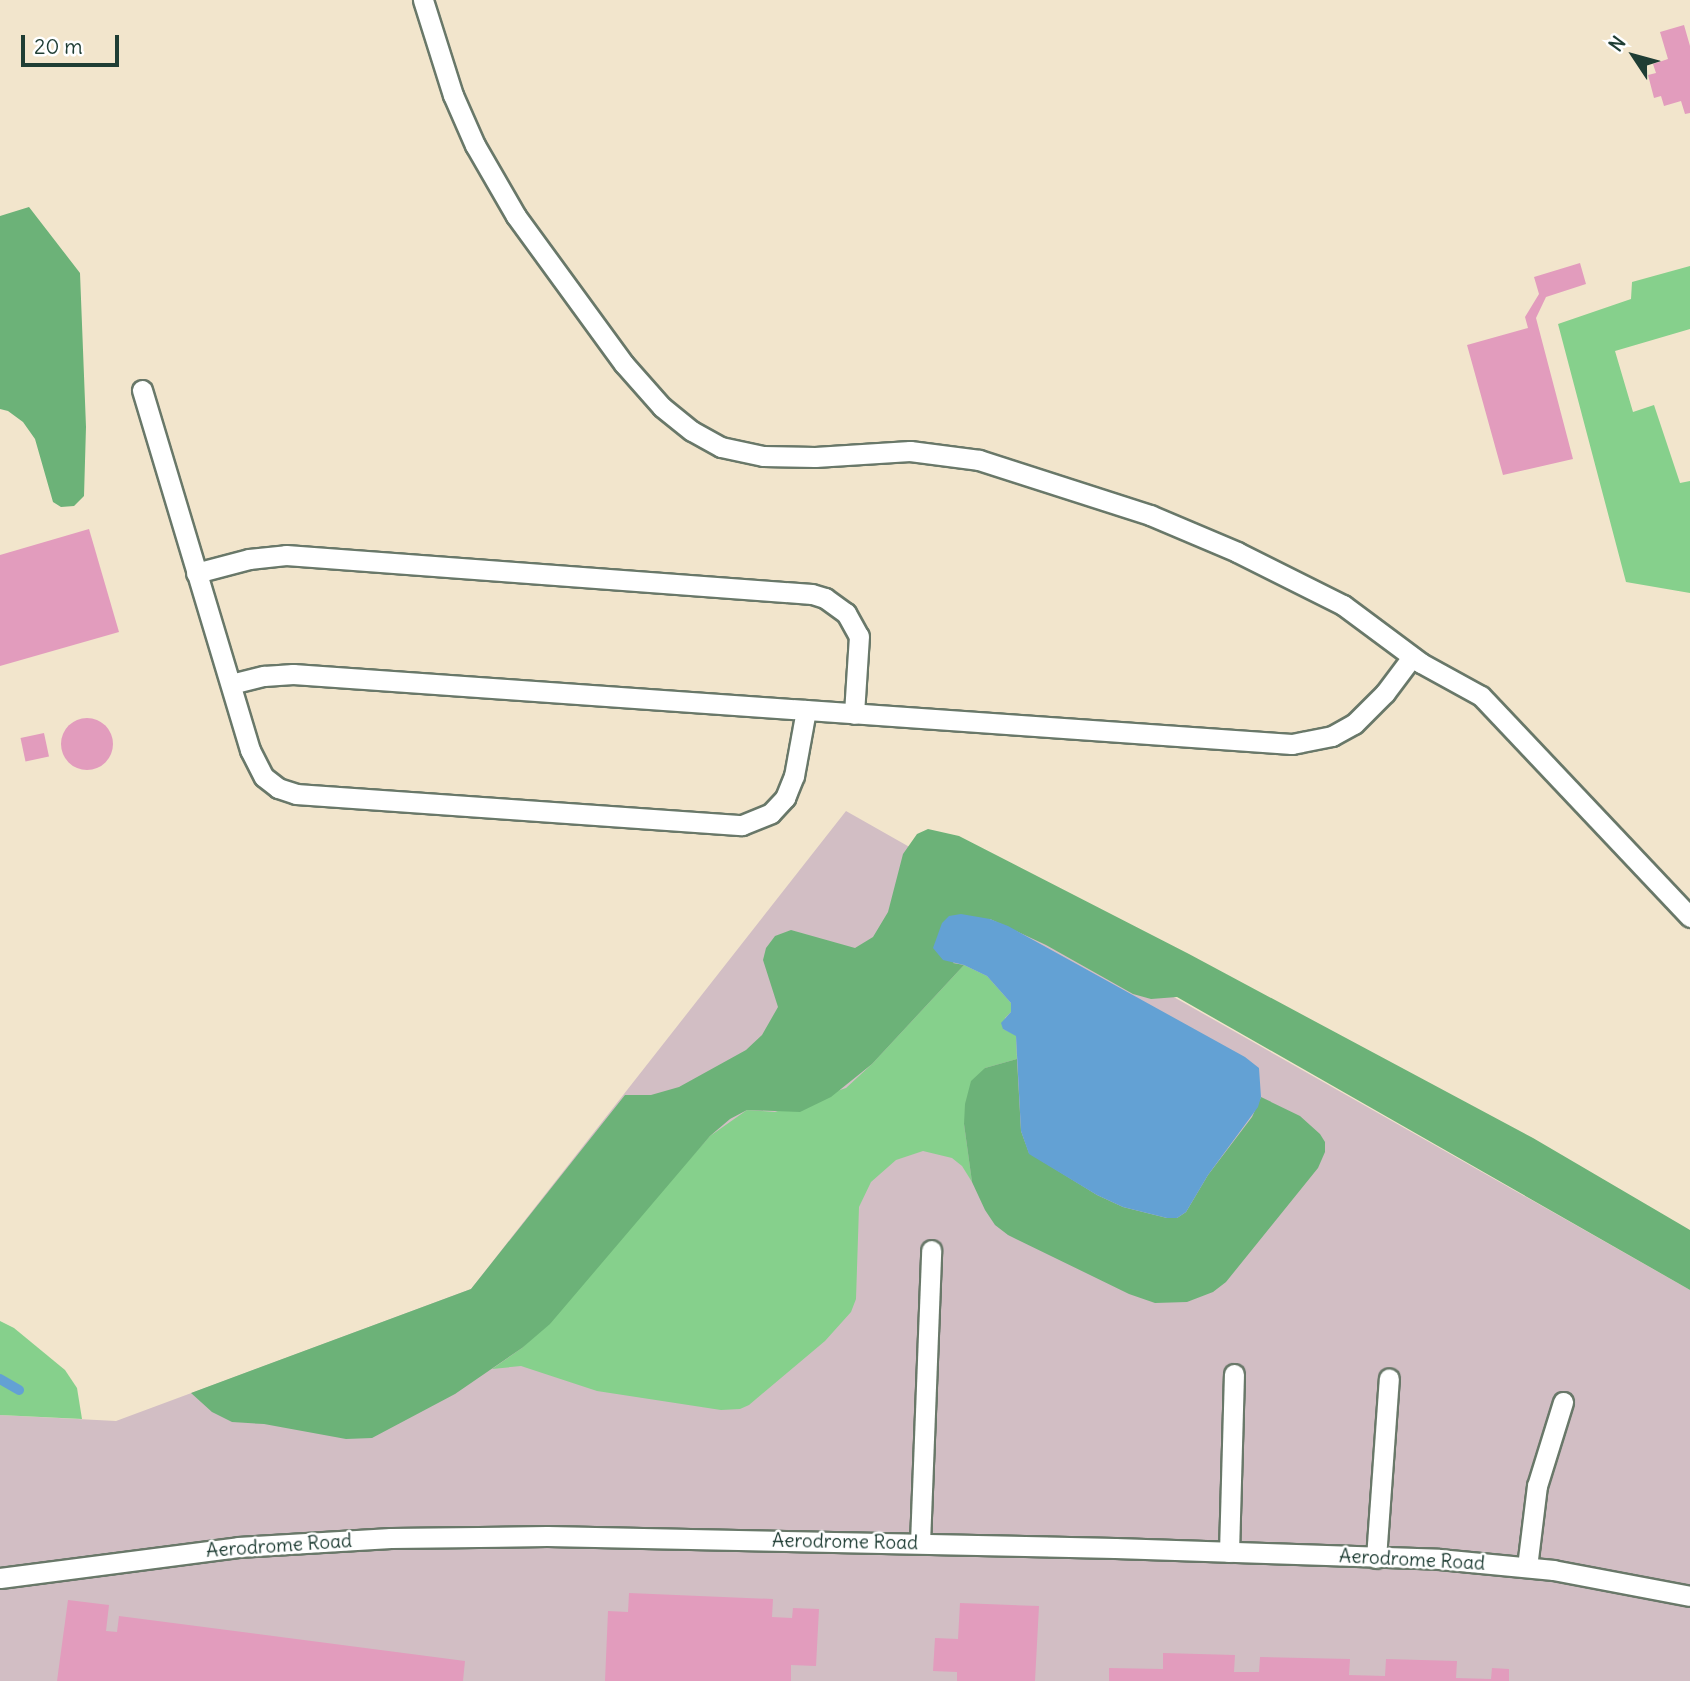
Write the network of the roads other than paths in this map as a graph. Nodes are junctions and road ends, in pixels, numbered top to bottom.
1 (423, 0) edge
2 (142, 390) dead end
3 (195, 573) junction
4 (1412, 657) junction
5 (231, 684) junction
6 (806, 710) junction
7 (854, 714) junction
8 (1690, 917) edge
9 (931, 1250) dead end
10 (1234, 1374) dead end
11 (1389, 1378) dead end
12 (1563, 1402) dead end
13 (920, 1544) junction
14 (1229, 1552) junction
15 (1376, 1558) junction
16 (1527, 1567) junction
17 (0, 1578) edge
18 (1690, 1595) edge

1 - 4 lane
2 - 3 lane
3 - 5 lane
3 - 7 lane
4 - 7 lane
4 - 8 lane
5 - 6 lane
5 - 6 lane
6 - 7 lane
9 - 13 lane
10 - 14 lane
11 - 15 lane
12 - 16 lane
13 - 14 lane, Aerodrome Road
13 - 17 lane, Aerodrome Road
14 - 15 lane, Aerodrome Road
15 - 16 lane, Aerodrome Road
16 - 18 lane, Aerodrome Road

